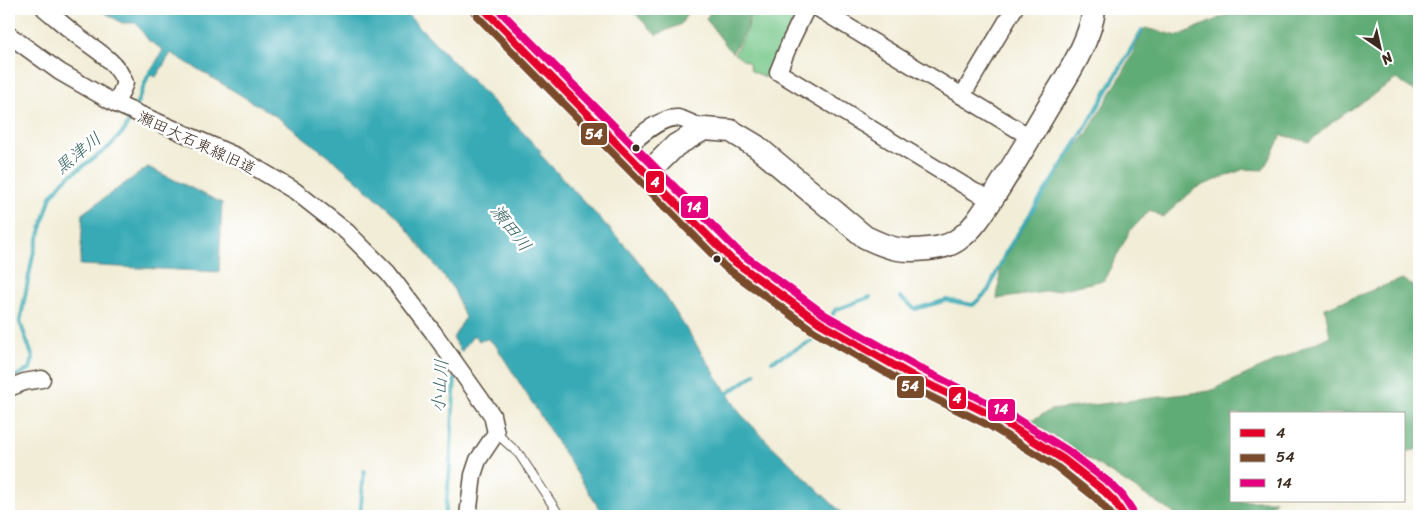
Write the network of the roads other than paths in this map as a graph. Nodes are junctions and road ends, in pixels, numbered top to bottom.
1 (45, 9) edge
2 (484, 9) edge
3 (806, 9) edge
4 (819, 9) edge
5 (1014, 9) edge
6 (1094, 9) edge
7 (9, 35) edge
8 (962, 96) junction
9 (120, 106) junction
10 (704, 129) junction
11 (1030, 138) junction
12 (624, 150) junction
13 (647, 174) junction
14 (992, 200) junction
15 (42, 379) dead end
16 (9, 388) edge
17 (496, 432) junction
18 (468, 516) edge
19 (560, 516) edge
20 (1124, 516) edge

1 - 9 street
2 - 12 main road
3 - 14 street
4 - 8 street
5 - 8 street
6 - 11 street
7 - 9 street, 瀬田大石東線旧道
8 - 11 street
9 - 17 street, 瀬田大石東線旧道
10 - 12 street
10 - 13 street
10 - 14 street
11 - 14 street
12 - 13 main road
13 - 20 main road
15 - 16 street
17 - 18 street
17 - 19 lane

